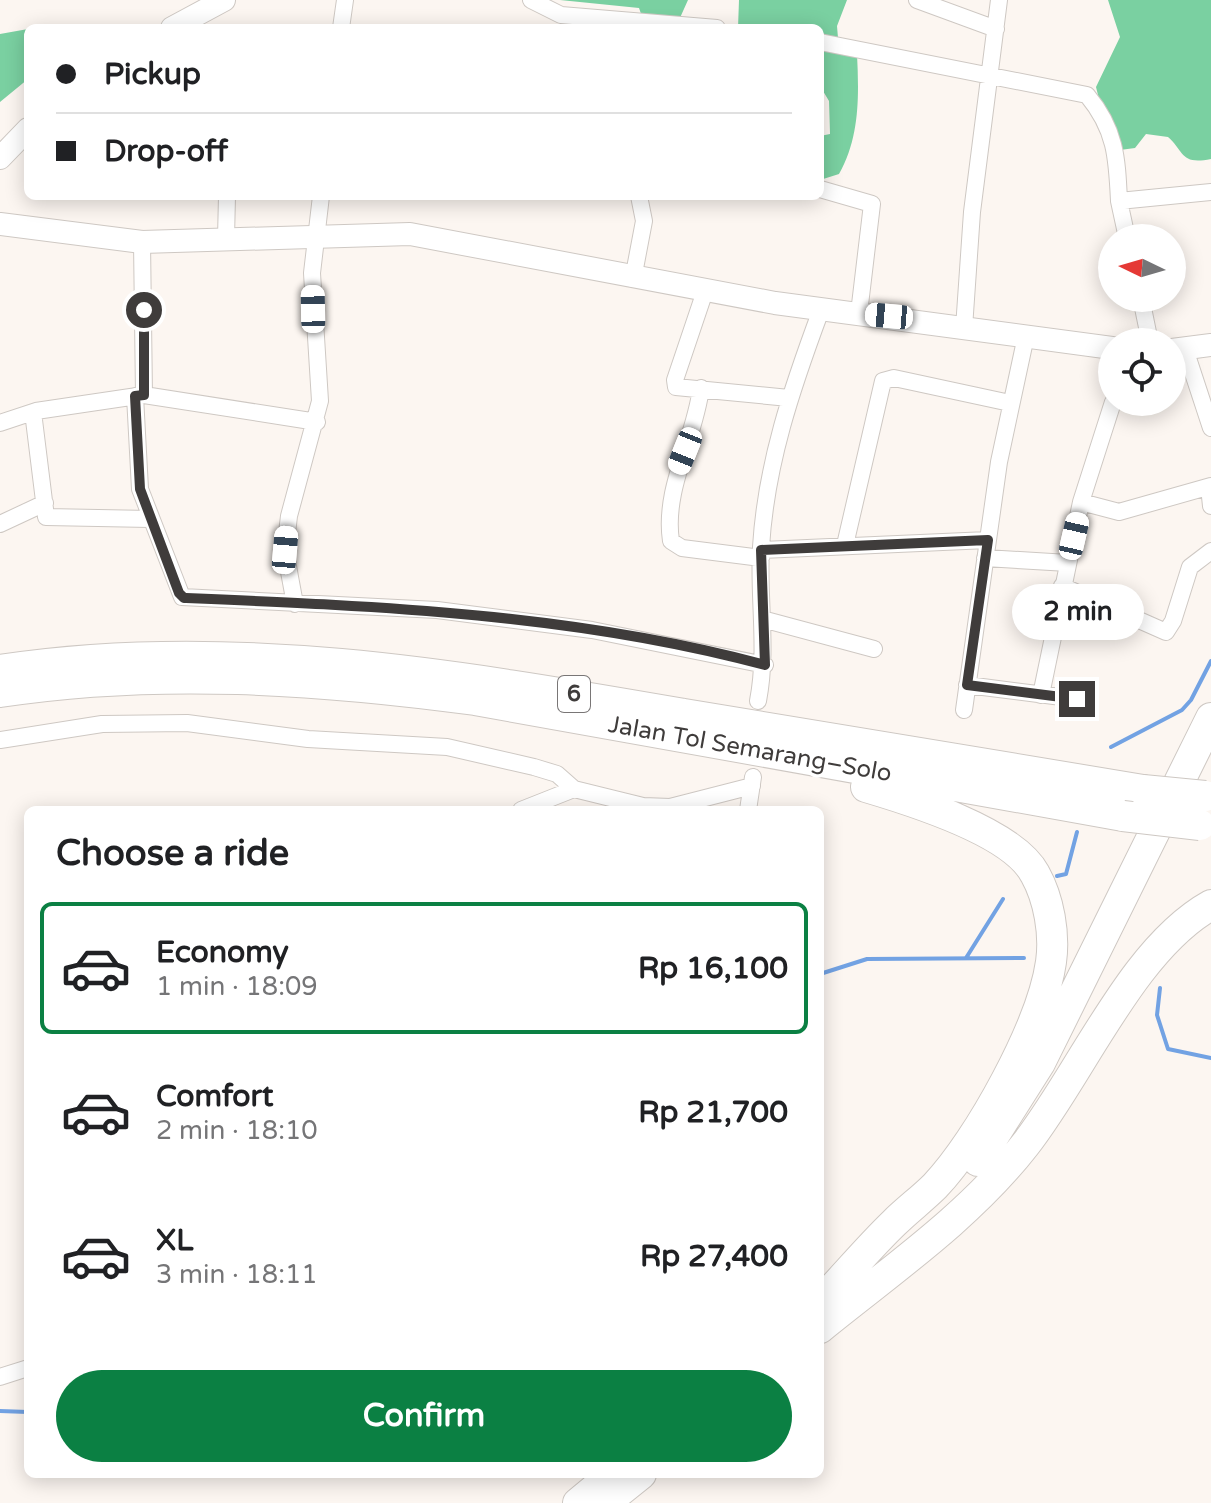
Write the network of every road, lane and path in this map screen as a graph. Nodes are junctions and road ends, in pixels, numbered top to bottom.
1 (224, 0) edge
2 (345, 0) edge
3 (531, 0) edge
4 (917, 0) edge
5 (999, 0) edge
6 (179, 24) edge
7 (342, 24) edge
8 (633, 24) edge
9 (996, 29) junction
10 (824, 43) edge
11 (990, 76) junction
12 (24, 133) edge
13 (0, 158) edge
14 (824, 190) edge
15 (1211, 192) edge
16 (227, 200) edge
17 (321, 200) edge
18 (640, 200) edge
19 (1119, 201) junction
20 (0, 224) edge
21 (1124, 224) edge
22 (319, 235) junction
23 (226, 238) junction
24 (142, 242) junction
25 (633, 279) junction
26 (705, 291) junction
27 (821, 310) junction
28 (859, 313) junction
29 (964, 328) junction
30 (1026, 336) junction
31 (1211, 345) edge
32 (1098, 346) edge
33 (1186, 349) edge
34 (1186, 367) edge
35 (701, 388) junction
36 (140, 396) junction
37 (789, 398) junction
38 (1010, 403) junction
39 (33, 412) junction
40 (1109, 416) edge
41 (317, 422) junction
42 (0, 423) edge
43 (1211, 428) edge
44 (1210, 487) edge
45 (1081, 502) junction
46 (45, 503) junction
47 (1211, 506) edge
48 (150, 519) junction
49 (0, 524) edge
50 (988, 540) junction
51 (845, 545) junction
52 (1211, 551) edge
53 (761, 554) junction
54 (985, 558) junction
55 (1068, 563) junction
56 (1062, 586) junction
57 (295, 604) junction
58 (762, 619) junction
59 (874, 649) dead end
60 (765, 665) junction
61 (0, 670) edge
62 (967, 685) junction
63 (0, 692) edge
64 (1041, 695) junction
65 (1077, 699) dead end
66 (758, 701) dead end
67 (964, 710) dead end
68 (1211, 718) edge
69 (688, 738) junction
70 (0, 740) edge
71 (1211, 760) edge
72 (574, 789) junction
73 (531, 806) edge
74 (643, 806) edge
75 (673, 806) edge
76 (749, 806) edge
77 (1208, 806) edge
78 (1211, 905) edge
79 (954, 1219) junction
80 (824, 1300) edge
81 (824, 1301) edge
82 (824, 1325) edge
83 (24, 1369) edge
84 (0, 1377) edge
85 (608, 1478) edge
86 (636, 1478) edge
87 (578, 1503) edge
88 (605, 1503) edge

1 - 6 street
2 - 7 street
3 - 8 street
4 - 9 street
5 - 9 street
9 - 11 street
10 - 11 street
11 - 19 street
11 - 29 street
12 - 13 street
14 - 28 street
15 - 19 street
16 - 23 street
17 - 22 street
18 - 25 street
19 - 21 street
20 - 24 street
22 - 23 street
22 - 25 street
22 - 41 street
23 - 24 street
24 - 36 street
25 - 26 street
26 - 27 street
26 - 35 street
27 - 28 street
27 - 37 street
28 - 29 street
29 - 30 street
30 - 32 street
30 - 38 street
31 - 33 street
34 - 43 street
35 - 37 street
35 - 53 street
36 - 39 street
36 - 41 street
36 - 48 street
37 - 53 street
38 - 50 street
38 - 51 street
39 - 42 street
39 - 46 street
40 - 45 street
41 - 57 street
44 - 45 street
44 - 47 street
45 - 55 street
46 - 48 street
46 - 49 street
48 - 57 street
50 - 51 street
50 - 54 street
51 - 53 street
52 - 56 street
53 - 58 street
54 - 55 street
54 - 62 street
55 - 56 street
56 - 64 street
57 - 60 street
58 - 59 street
58 - 60 street
60 - 66 street
61 - 77 highway, Jalan Tol Semarang–Solo / 6, bridge
62 - 64 street
62 - 67 street
63 - 69 highway, Jalan Tol Semarang–Solo / 6
64 - 65 street
68 - 81 highway
69 - 77 highway, Jalan Tol Semarang–Solo / 6, bridge
69 - 80 highway
70 - 72 street
71 - 79 highway
72 - 73 street
72 - 74 street
75 - 76 street
78 - 79 highway
79 - 82 highway
83 - 84 street
85 - 87 highway
86 - 88 highway

